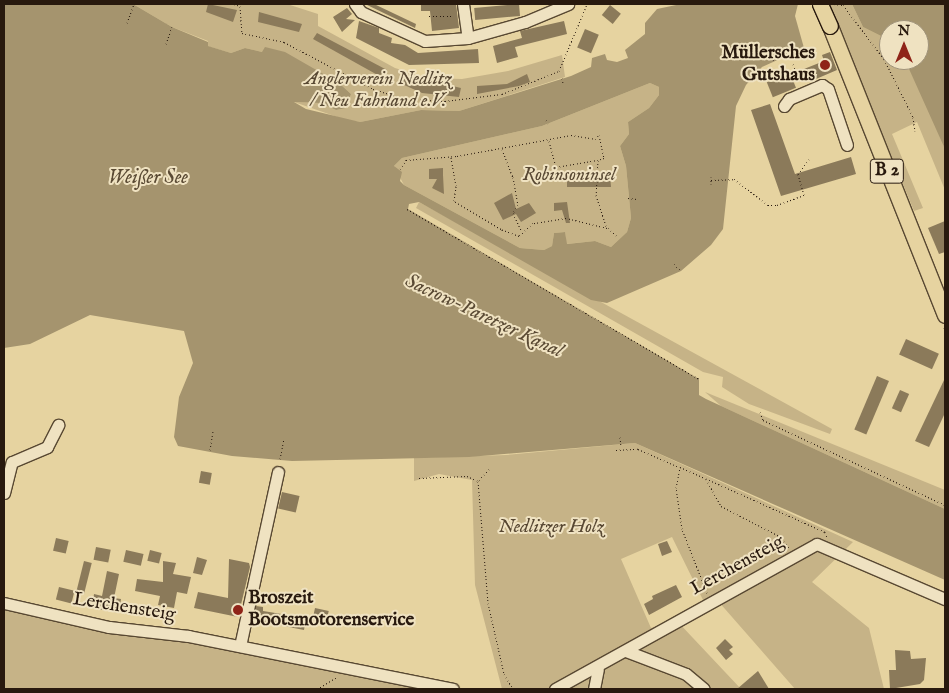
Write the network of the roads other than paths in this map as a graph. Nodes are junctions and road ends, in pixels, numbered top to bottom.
1 (355, 4) edge
2 (568, 4) edge
3 (826, 4) edge
4 (463, 10) edge
5 (468, 38) junction
6 (784, 106) dead end
7 (847, 145) dead end
8 (940, 288) edge
9 (945, 315) edge
10 (58, 426) dead end
11 (278, 472) dead end
12 (4, 493) edge
13 (945, 599) edge
14 (4, 603) edge
15 (240, 646) junction
16 (626, 651) junction
17 (598, 669) junction
18 (453, 689) edge
19 (555, 689) edge
20 (594, 689) edge
21 (704, 689) edge

1 - 5 street
2 - 5 street
3 - 8 main road, B 2, bridge
4 - 5 street
6 - 7 street
8 - 9 main road, B 2
10 - 12 street
11 - 15 street
13 - 16 street, Lerchensteig
14 - 15 street, Lerchensteig
15 - 18 street, Lerchensteig
16 - 17 street, Lerchensteig
16 - 21 street
17 - 19 street, Lerchensteig
17 - 20 street

